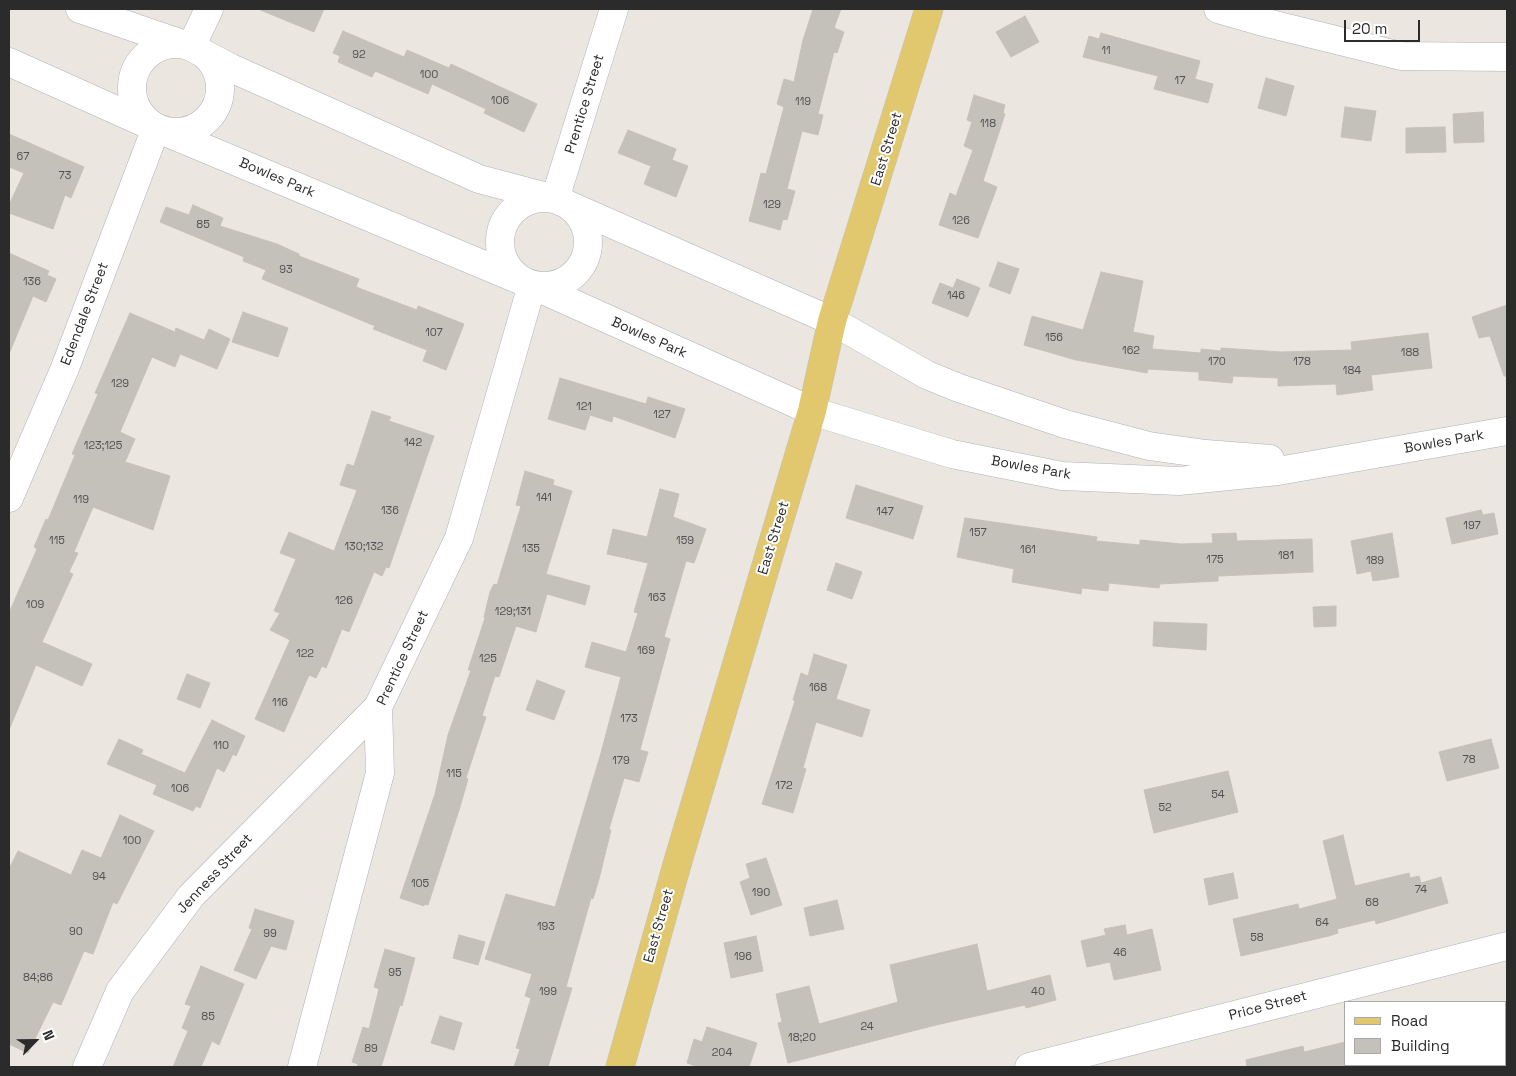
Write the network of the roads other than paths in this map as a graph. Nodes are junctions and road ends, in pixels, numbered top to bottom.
1 (80, 9) edge
2 (209, 9) edge
3 (614, 9) edge
4 (929, 9) edge
5 (1218, 9) edge
6 (1261, 15) edge
7 (191, 47) junction
8 (1507, 57) edge
9 (9, 62) edge
10 (156, 128) junction
11 (555, 199) junction
12 (532, 285) junction
13 (832, 321) junction
14 (812, 411) junction
15 (1507, 430) edge
16 (1322, 463) junction
17 (9, 498) edge
18 (378, 707) junction
19 (1507, 946) edge
20 (87, 1067) edge
21 (302, 1067) edge
22 (620, 1067) edge
23 (1029, 1067) edge

1 - 7 street, Bowles Park
2 - 7 street
3 - 11 street, Prentice Street
4 - 13 main road, East Street
5 - 6 street
6 - 8 street
7 - 10 street
7 - 10 street
7 - 11 street, Bowles Park
9 - 10 street, Bowles Park
10 - 12 street, Bowles Park
10 - 17 street, Edendale Street
11 - 12 street
11 - 12 street
11 - 13 street, Bowles Park
12 - 14 street, Bowles Park
12 - 18 street, Prentice Street
13 - 14 main road, East Street
13 - 16 street, Bowles Park
14 - 16 street, Bowles Park
14 - 22 main road, East Street
15 - 16 street, Bowles Park
18 - 20 street, Jenness Street
18 - 21 street, Prentice Street
19 - 23 street, Price Street

